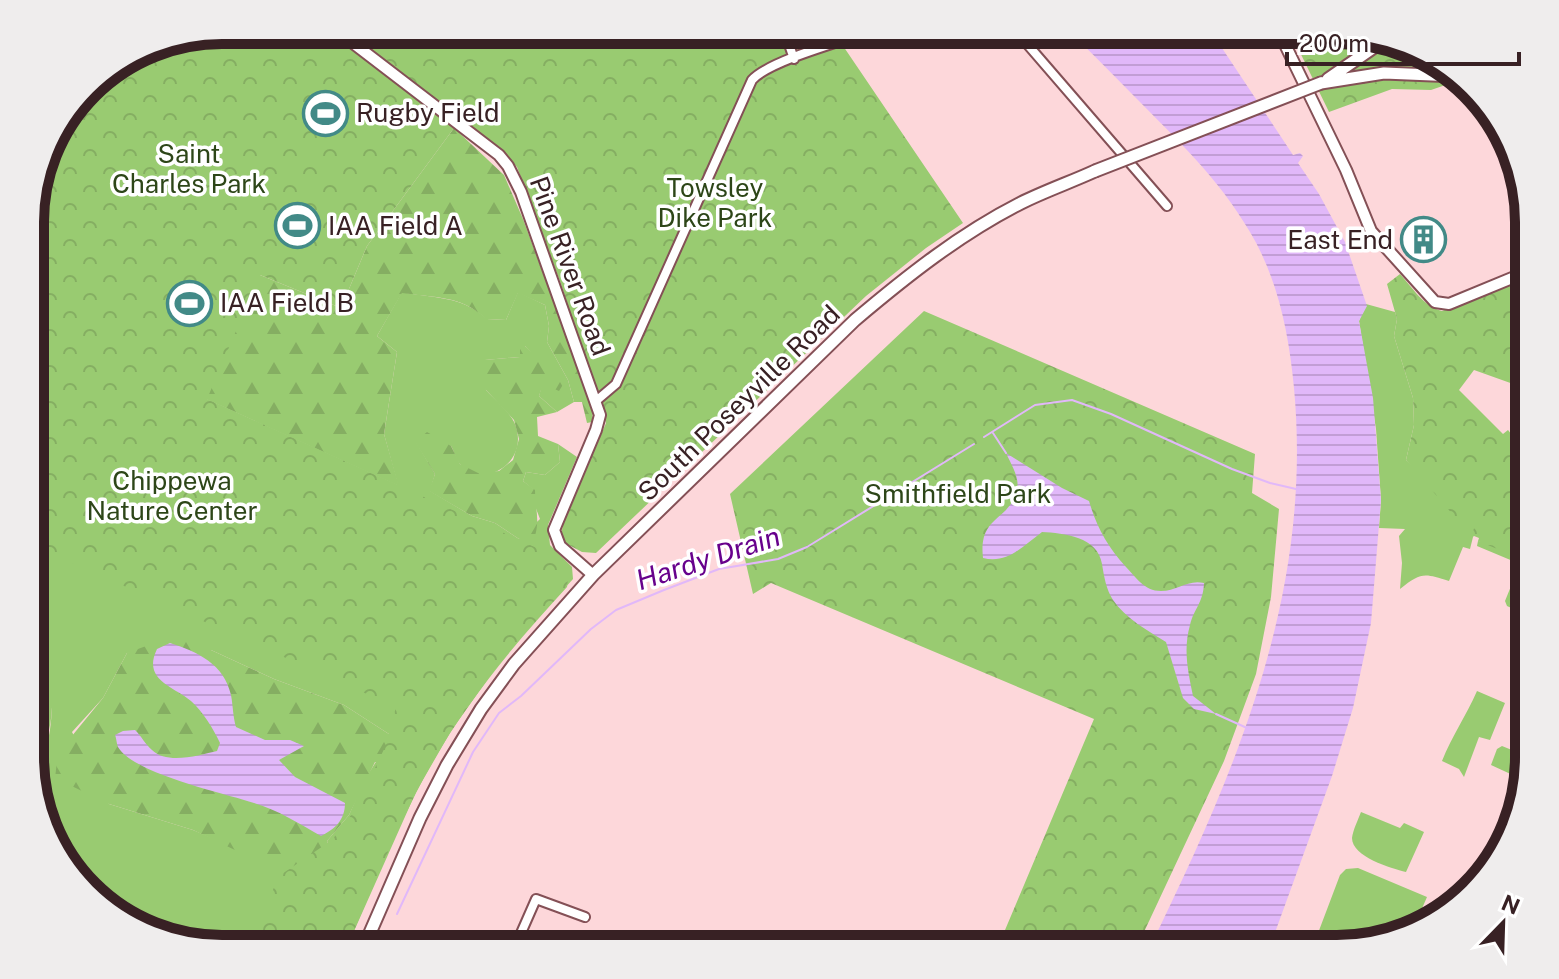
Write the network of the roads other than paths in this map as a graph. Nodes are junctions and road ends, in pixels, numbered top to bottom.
1 (355, 44) edge
2 (789, 44) edge
3 (836, 44) edge
4 (1027, 44) edge
5 (1285, 44) edge
6 (1372, 48) edge
7 (794, 59) junction
8 (1438, 75) edge
9 (1321, 83) junction
10 (1167, 206) dead end
11 (1515, 276) edge
12 (596, 401) junction
13 (593, 575) junction
14 (585, 917) dead end
15 (369, 935) edge
16 (520, 935) edge

1 - 12 street, Pine River Road
2 - 7 street
3 - 7 street
4 - 10 street
5 - 11 street
6 - 9 main road
7 - 12 street
8 - 9 main road
9 - 13 main road, South Poseyville Road, bridge
12 - 13 street, Pine River Road
13 - 15 main road, South Poseyville Road
14 - 16 street

